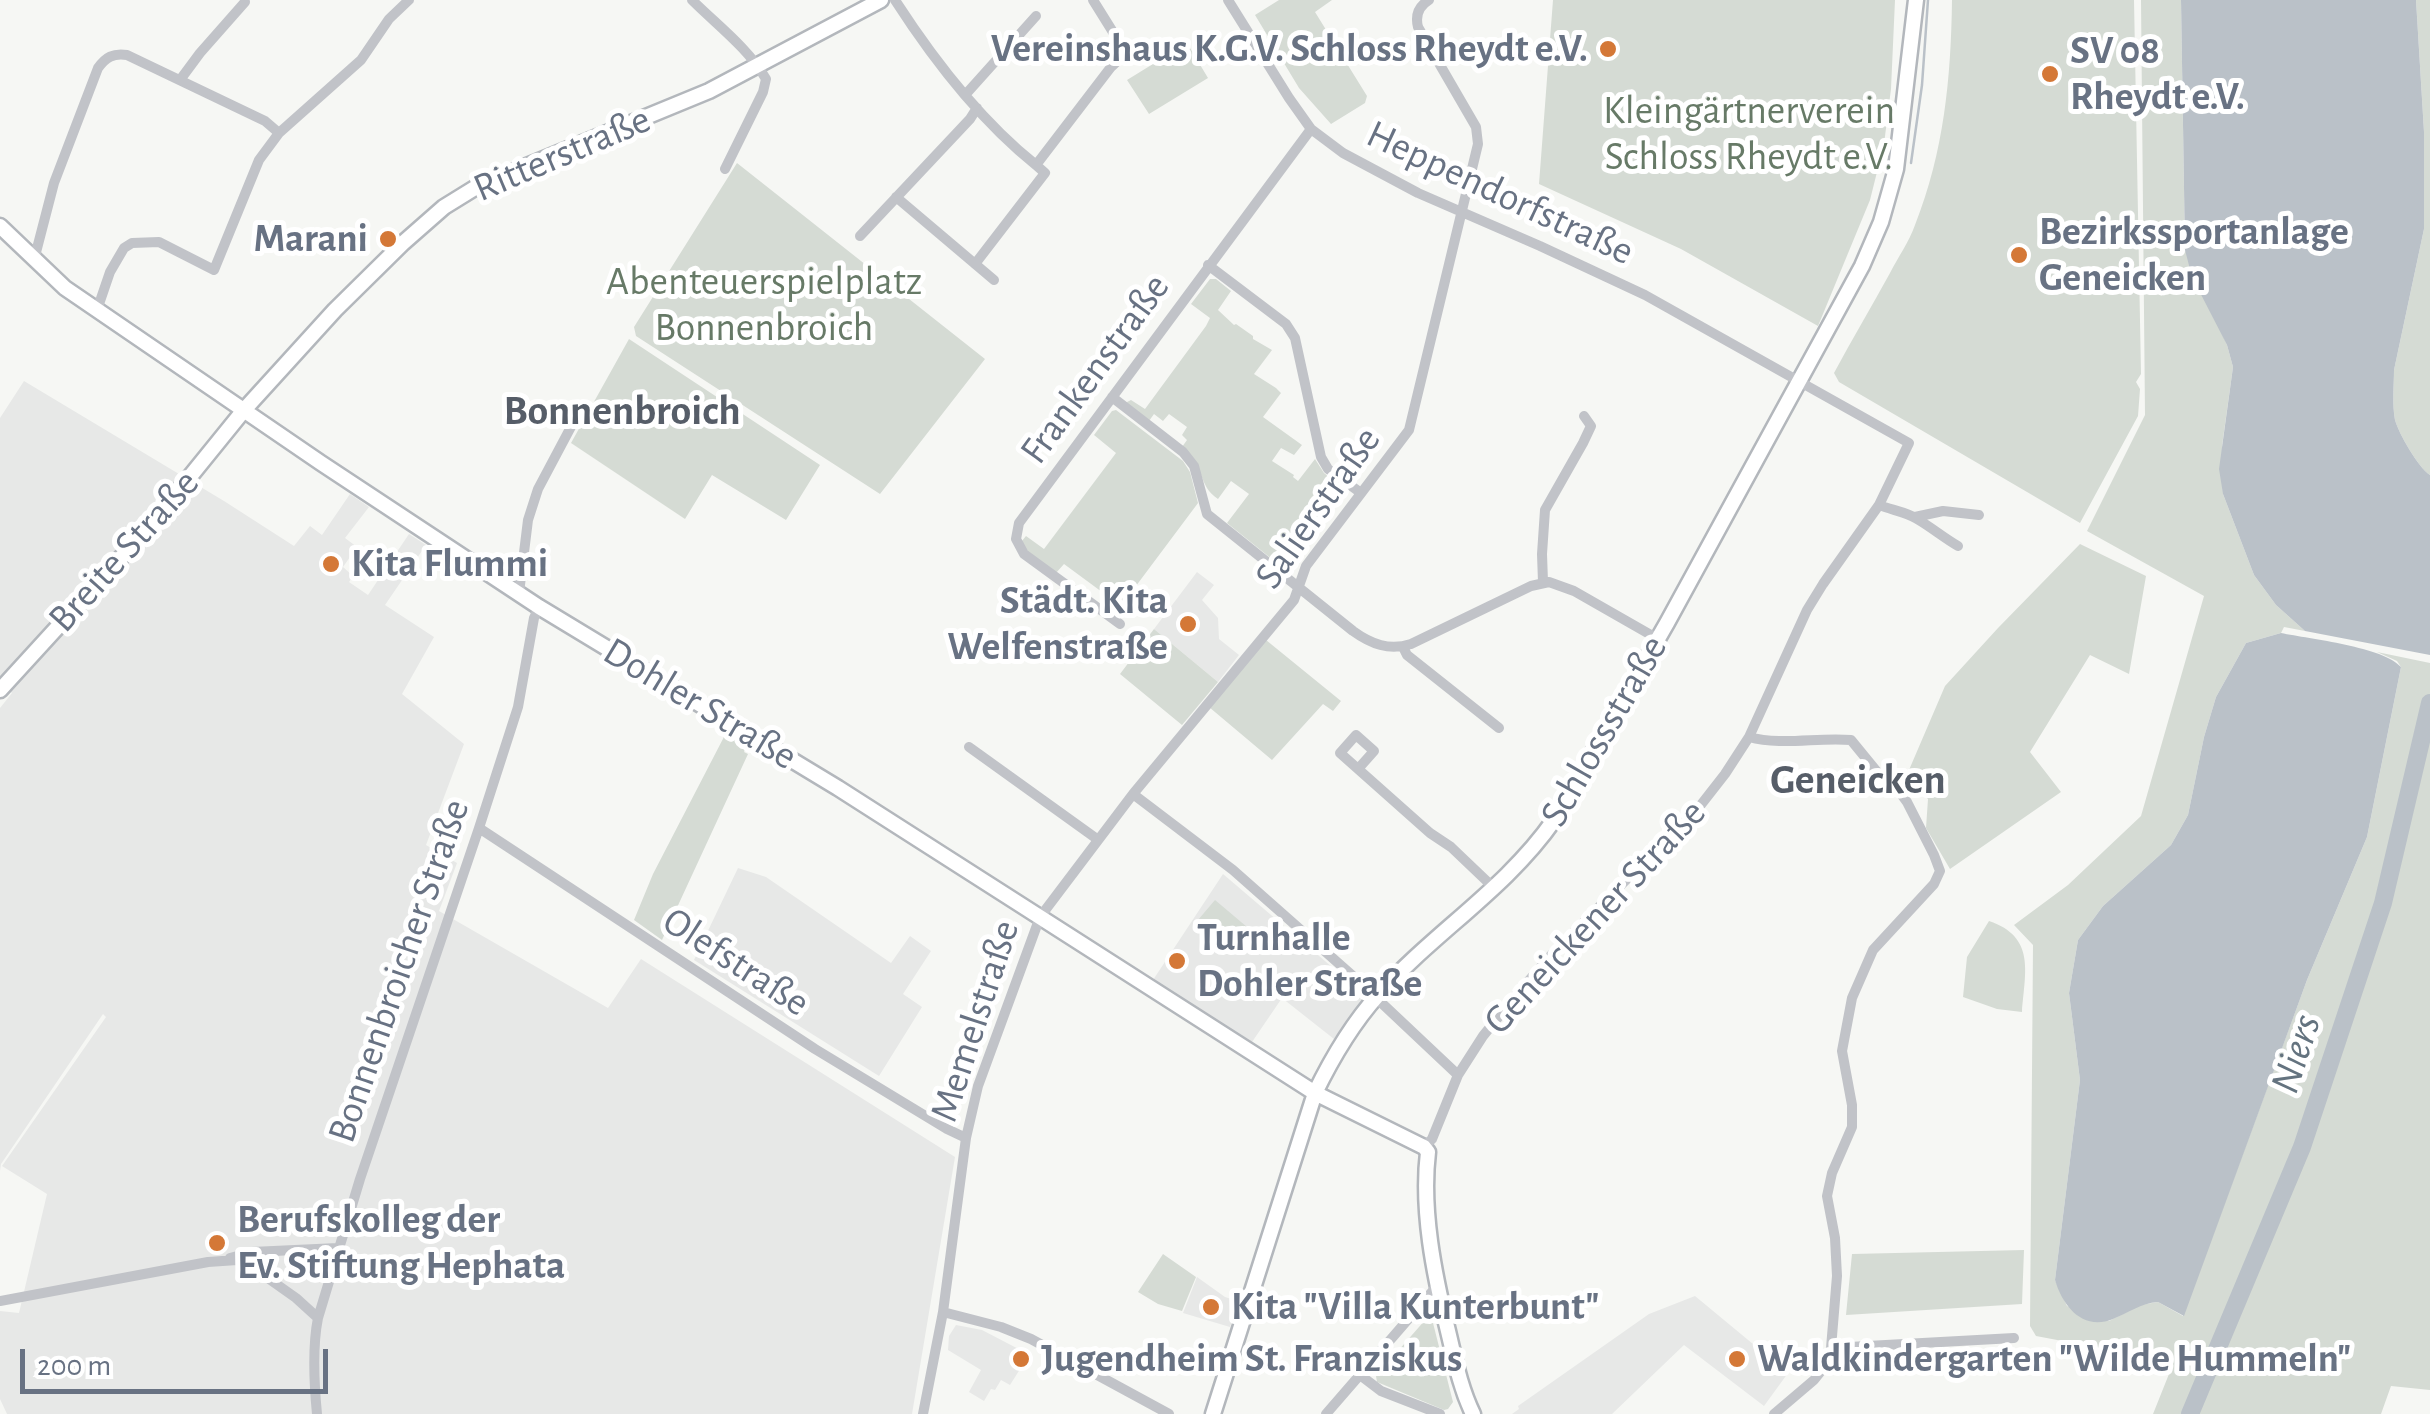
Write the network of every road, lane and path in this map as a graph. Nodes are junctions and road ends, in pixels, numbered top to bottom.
1 (408, 0) edge
2 (692, 0) edge
3 (881, 0) edge
4 (895, 0) edge
5 (1093, 0) edge
6 (1228, 0) edge
7 (1430, 0) edge
8 (1916, 0) edge
9 (245, 2) edge
10 (1036, 16) dead end
11 (759, 66) junction
12 (180, 80) junction
13 (966, 94) junction
14 (977, 108) junction
15 (1311, 129) junction
16 (279, 133) junction
17 (1036, 166) junction
18 (725, 169) dead end
19 (896, 197) junction
20 (1462, 212) junction
21 (0, 226) edge
22 (860, 236) dead end
23 (34, 260) junction
24 (975, 264) junction
25 (1208, 265) junction
26 (994, 280) dead end
27 (97, 310) junction
28 (1800, 381) junction
29 (1112, 398) junction
30 (581, 408) dead end
31 (244, 410) junction
32 (1584, 416) dead end
33 (1361, 493) junction
34 (1879, 505) junction
35 (1979, 515) dead end
36 (1914, 516) junction
37 (1958, 546) dead end
38 (1544, 582) junction
39 (1299, 588) junction
40 (518, 593) junction
41 (539, 607) junction
42 (1120, 624) dead end
43 (1658, 639) junction
44 (1404, 647) junction
45 (0, 690) edge
46 (1499, 728) dead end
47 (1749, 738) junction
48 (969, 747) dead end
49 (1358, 769) dead end
50 (1133, 794) junction
51 (480, 828) junction
52 (1097, 839) junction
53 (1494, 888) junction
54 (1040, 917) junction
55 (1376, 997) junction
56 (1458, 1075) junction
57 (1315, 1093) junction
58 (966, 1138) junction
59 (1424, 1147) junction
60 (338, 1248) junction
61 (224, 1260) junction
62 (1437, 1286) junction
63 (0, 1302) edge
64 (943, 1312) junction
65 (318, 1318) junction
66 (2014, 1338) dead end
67 (1831, 1348) junction
68 (1360, 1375) junction
69 (317, 1414) edge
70 (924, 1414) edge
71 (1169, 1414) edge
72 (1213, 1414) edge
73 (1326, 1414) edge
74 (1440, 1414) edge
75 (1473, 1414) edge
76 (1774, 1414) edge

1 - 16 street
2 - 11 street
3 - 11 main road, Ritterstraße
4 - 13 street
5 - 17 street
6 - 15 street, Heppendorfstraße
7 - 20 street, Salierstraße
8 - 28 main road, Schlossstraße
9 - 12 street
10 - 13 street
11 - 18 street
11 - 31 main road, Ritterstraße
12 - 16 street
12 - 23 street
13 - 14 street
14 - 17 street
14 - 19 street
15 - 20 street, Heppendorfstraße
15 - 25 street, Frankenstraße
16 - 27 street
17 - 24 street
19 - 22 street
19 - 24 street
20 - 28 street, Heppendorfstraße
20 - 33 street, Salierstraße
21 - 23 main road, Dohler Straße
23 - 27 main road, Dohler Straße
24 - 26 street
25 - 29 street, Frankenstraße
25 - 33 street
27 - 31 main road, Dohler Straße
28 - 34 street, Geneickener Straße
28 - 43 main road, Schlossstraße
29 - 39 street
29 - 42 street, Frankenstraße
30 - 40 street
31 - 40 main road, Dohler Straße
31 - 45 main road, Breite Straße
32 - 38 street
33 - 39 street, Salierstraße
34 - 36 street
34 - 47 street, Geneickener Straße
35 - 36 street
36 - 37 street
38 - 43 street
38 - 44 street
39 - 44 street
39 - 50 street, Salierstraße
40 - 41 main road, Dohler Straße
41 - 51 street, Bonnenbroicher Straße
41 - 54 main road, Dohler Straße
43 - 53 main road, Schlossstraße
44 - 46 street
47 - 56 street, Geneickener Straße
47 - 67 street
48 - 52 street
49 - 53 street
50 - 52 street, Memelstraße
50 - 55 street
51 - 58 street, Olefstraße
51 - 60 street, Bonnenbroicher Straße
52 - 54 street, Memelstraße
53 - 55 main road, Schlossstraße
54 - 57 main road, Dohler Straße
54 - 58 street, Memelstraße
55 - 56 street
55 - 57 main road, Schlossstraße
56 - 59 street, Geneickener Straße
57 - 59 main road, Dohler Straße
57 - 72 main road, Schlossstraße
58 - 64 street, Memelstraße
59 - 62 main road
60 - 61 street
60 - 65 street, Bonnenbroicher Straße
61 - 63 street
61 - 65 street
62 - 68 street
62 - 75 main road
64 - 70 street, Memelstraße
64 - 71 street
65 - 69 street, Bonnenbroicher Straße
66 - 67 street
67 - 76 street
68 - 73 street
68 - 74 street

